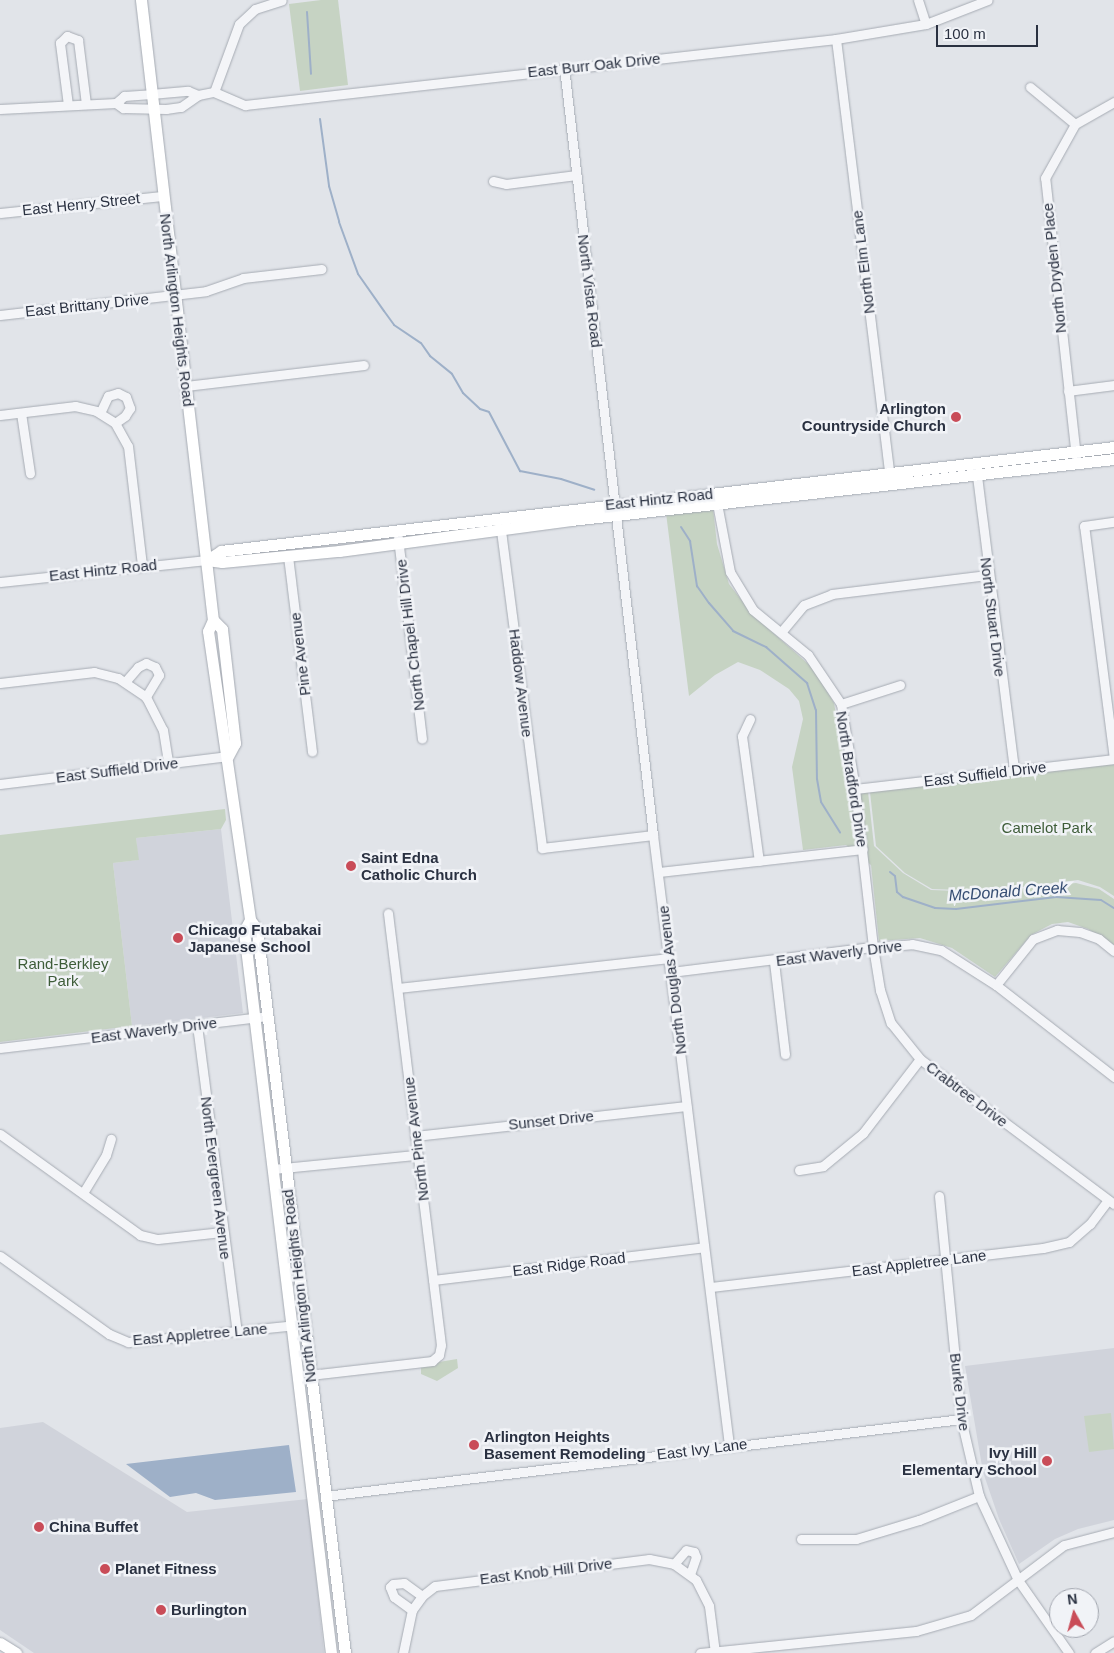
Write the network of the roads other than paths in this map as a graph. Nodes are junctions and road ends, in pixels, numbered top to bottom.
1 (141, 0) edge
2 (282, 0) edge
3 (918, 0) edge
4 (988, 0) edge
5 (926, 24) junction
6 (836, 39) junction
7 (564, 67) junction
8 (1030, 87) dead end
9 (214, 92) junction
10 (150, 94) junction
11 (198, 95) junction
12 (1114, 102) edge
13 (116, 103) junction
14 (86, 104) junction
15 (68, 105) junction
16 (152, 109) junction
17 (0, 110) edge
18 (1075, 124) junction
19 (576, 176) junction
20 (493, 181) dead end
21 (162, 196) junction
22 (0, 213) edge
23 (321, 269) dead end
24 (175, 295) junction
25 (0, 315) edge
26 (364, 365) dead end
27 (1114, 385) edge
28 (186, 386) junction
29 (1068, 391) junction
30 (21, 413) junction
31 (100, 413) junction
32 (0, 415) edge
33 (116, 423) junction
34 (1114, 447) edge
35 (1075, 451) junction
36 (1114, 459) edge
37 (976, 463) junction
38 (1077, 463) junction
39 (889, 472) junction
40 (30, 473) dead end
41 (977, 475) junction
42 (891, 484) junction
43 (716, 498) junction
44 (617, 509) junction
45 (499, 518) junction
46 (1114, 522) edge
47 (501, 530) junction
48 (396, 531) junction
49 (399, 544) junction
50 (288, 556) junction
51 (207, 560) junction
52 (142, 566) junction
53 (987, 575) junction
54 (0, 582) edge
55 (782, 631) junction
56 (0, 682) edge
57 (125, 682) junction
58 (900, 685) dead end
59 (146, 697) junction
60 (841, 704) junction
61 (750, 719) dead end
62 (422, 739) dead end
63 (312, 752) dead end
64 (228, 756) junction
65 (1114, 759) edge
66 (168, 763) junction
67 (1014, 770) junction
68 (3, 783) edge
69 (855, 788) junction
70 (653, 834) junction
71 (863, 849) junction
72 (758, 861) junction
73 (659, 872) junction
74 (388, 913) dead end
75 (250, 920) junction
76 (873, 947) junction
77 (1114, 950) edge
78 (670, 958) junction
79 (774, 962) junction
80 (671, 972) junction
81 (996, 985) junction
82 (398, 988) junction
83 (267, 1016) junction
84 (255, 1018) junction
85 (197, 1025) junction
86 (0, 1048) edge
87 (785, 1054) dead end
88 (920, 1059) junction
89 (1114, 1077) edge
90 (686, 1106) junction
91 (0, 1134) edge
92 (415, 1136) junction
93 (111, 1139) dead end
94 (417, 1155) junction
95 (285, 1168) junction
96 (273, 1169) junction
97 (799, 1170) dead end
98 (82, 1193) junction
99 (938, 1196) dead end
100 (1111, 1202) edge
101 (222, 1232) junction
102 (704, 1247) junction
103 (0, 1256) edge
104 (945, 1259) junction
105 (433, 1280) junction
106 (711, 1287) junction
107 (304, 1324) junction
108 (291, 1326) junction
109 (237, 1332) junction
110 (310, 1375) junction
111 (961, 1419) junction
112 (729, 1445) junction
113 (325, 1496) junction
114 (980, 1496) junction
115 (1114, 1532) edge
116 (801, 1539) dead end
117 (674, 1564) junction
118 (690, 1574) junction
119 (1018, 1580) junction
120 (422, 1596) junction
121 (412, 1610) junction
122 (1114, 1641) edge
123 (805, 1642) junction
124 (0, 1643) edge
125 (715, 1652) edge
126 (16, 1653) edge
127 (331, 1653) edge
128 (345, 1653) edge
129 (403, 1653) edge
130 (700, 1653) edge
131 (806, 1653) edge
132 (1069, 1653) edge
133 (1095, 1653) edge

1 - 10 main road, North Arlington Heights Road
2 - 9 street
3 - 5 street
4 - 5 street, East Burr Oak Drive
5 - 6 street, East Burr Oak Drive
6 - 7 street, East Burr Oak Drive
6 - 39 street, North Elm Lane
7 - 9 street, East Burr Oak Drive
7 - 19 street, North Vista Road
8 - 18 street
9 - 11 street
10 - 11 street
10 - 13 street
10 - 16 main road, North Arlington Heights Road
11 - 16 street
12 - 18 street
13 - 14 street
13 - 16 street
14 - 15 street
14 - 15 street
15 - 17 street
16 - 21 main road, North Arlington Heights Road
18 - 29 street, North Dryden Place
19 - 20 street
19 - 44 street, North Vista Road
21 - 22 street, East Henry Street
21 - 24 main road, North Arlington Heights Road
23 - 24 street, East Brittany Drive
24 - 25 street, East Brittany Drive
24 - 28 main road, North Arlington Heights Road
26 - 28 street
27 - 29 street
28 - 51 main road, North Arlington Heights Road
29 - 35 street, North Dryden Place
30 - 31 street
30 - 32 street
30 - 40 street
31 - 33 street
31 - 33 street
33 - 52 street
34 - 35 main road, East Hintz Road
35 - 37 main road, East Hintz Road
35 - 38 street, North Dryden Place
36 - 38 main road, East Hintz Road
37 - 39 main road, East Hintz Road
37 - 41 street, North Stuart Drive
38 - 41 main road, East Hintz Road
39 - 42 street, North Elm Lane
39 - 43 main road, East Hintz Road
41 - 42 main road, East Hintz Road
41 - 53 street, North Stuart Drive
42 - 43 main road, East Hintz Road
43 - 44 main road, East Hintz Road
43 - 55 street, North Bradford Drive
44 - 45 main road, East Hintz Road
44 - 47 main road, East Hintz Road
44 - 70 street, North Douglas Avenue
45 - 47 street, Haddow Avenue
45 - 48 main road, East Hintz Road
46 - 65 street
47 - 49 main road, East Hintz Road
47 - 70 street, Haddow Avenue
48 - 49 street, North Chapel Hill Drive
48 - 51 main road, East Hintz Road
49 - 50 main road, East Hintz Road
49 - 62 street, North Chapel Hill Drive
50 - 51 main road, East Hintz Road
50 - 63 street, Pine Avenue
51 - 52 street, East Hintz Road
51 - 64 main road, North Arlington Heights Road
52 - 54 street, East Hintz Road
53 - 55 street
53 - 67 street, North Stuart Drive
55 - 60 street, North Bradford Drive
56 - 57 street
57 - 59 street
57 - 59 street
58 - 60 street
59 - 66 street
60 - 69 street, North Bradford Drive
61 - 72 street
64 - 66 street, East Suffield Drive
64 - 75 main road, North Arlington Heights Road
65 - 67 street, East Suffield Drive
66 - 68 street, East Suffield Drive
67 - 69 street, East Suffield Drive
69 - 71 street, North Bradford Drive
70 - 73 street, North Douglas Avenue
71 - 72 street
71 - 76 street, North Bradford Drive
72 - 73 street
73 - 78 street, North Douglas Avenue
74 - 82 street, North Pine Avenue
75 - 83 main road, North Arlington Heights Road
75 - 84 main road, North Arlington Heights Road
76 - 79 street, East Waverly Drive
76 - 81 street, East Waverly Drive
76 - 88 street, Crabtree Drive
77 - 81 street
78 - 80 street, North Douglas Avenue
78 - 82 street
79 - 80 street, East Waverly Drive
79 - 87 street
80 - 90 street, North Douglas Avenue
81 - 89 street, East Waverly Drive
82 - 92 street, North Pine Avenue
83 - 84 street, East Waverly Drive
83 - 95 main road, North Arlington Heights Road
84 - 85 street, East Waverly Drive
84 - 96 main road, North Arlington Heights Road
85 - 86 street, East Waverly Drive
85 - 101 street, North Evergreen Avenue
88 - 97 street
88 - 100 street, Crabtree Drive
90 - 92 street, Sunset Drive
90 - 102 street, North Douglas Avenue
91 - 98 street
92 - 94 street, North Pine Avenue
93 - 98 street
94 - 95 street
94 - 105 street, North Pine Avenue
95 - 96 street
95 - 107 main road, North Arlington Heights Road
96 - 108 main road, North Arlington Heights Road
98 - 101 street
99 - 104 street, Burke Drive
100 - 104 street, East Appletree Lane
101 - 109 street, North Evergreen Avenue
102 - 105 street, East Ridge Road
102 - 106 street, North Douglas Avenue
103 - 109 street, East Appletree Lane
104 - 106 street, East Appletree Lane
104 - 111 street, Burke Drive
105 - 110 street, North Pine Avenue
106 - 112 street, North Douglas Avenue
107 - 108 street, East Appletree Lane
107 - 110 main road, North Arlington Heights Road
108 - 109 street, East Appletree Lane
108 - 127 main road, North Arlington Heights Road
110 - 113 main road, North Arlington Heights Road
111 - 112 street, East Ivy Lane
111 - 114 street, Burke Drive
112 - 113 street, East Ivy Lane
113 - 128 main road, North Arlington Heights Road
114 - 116 street
114 - 119 street, Burke Drive
115 - 119 street
117 - 118 street, East Knob Hill Drive
117 - 118 street
117 - 120 street, East Knob Hill Drive
118 - 125 street, East Knob Hill Drive
119 - 123 street
119 - 132 street, Burke Drive
120 - 121 street, East Knob Hill Drive
120 - 121 street
121 - 129 street, East Knob Hill Drive
122 - 133 street
123 - 125 street
123 - 131 street
124 - 126 main road
125 - 130 street

